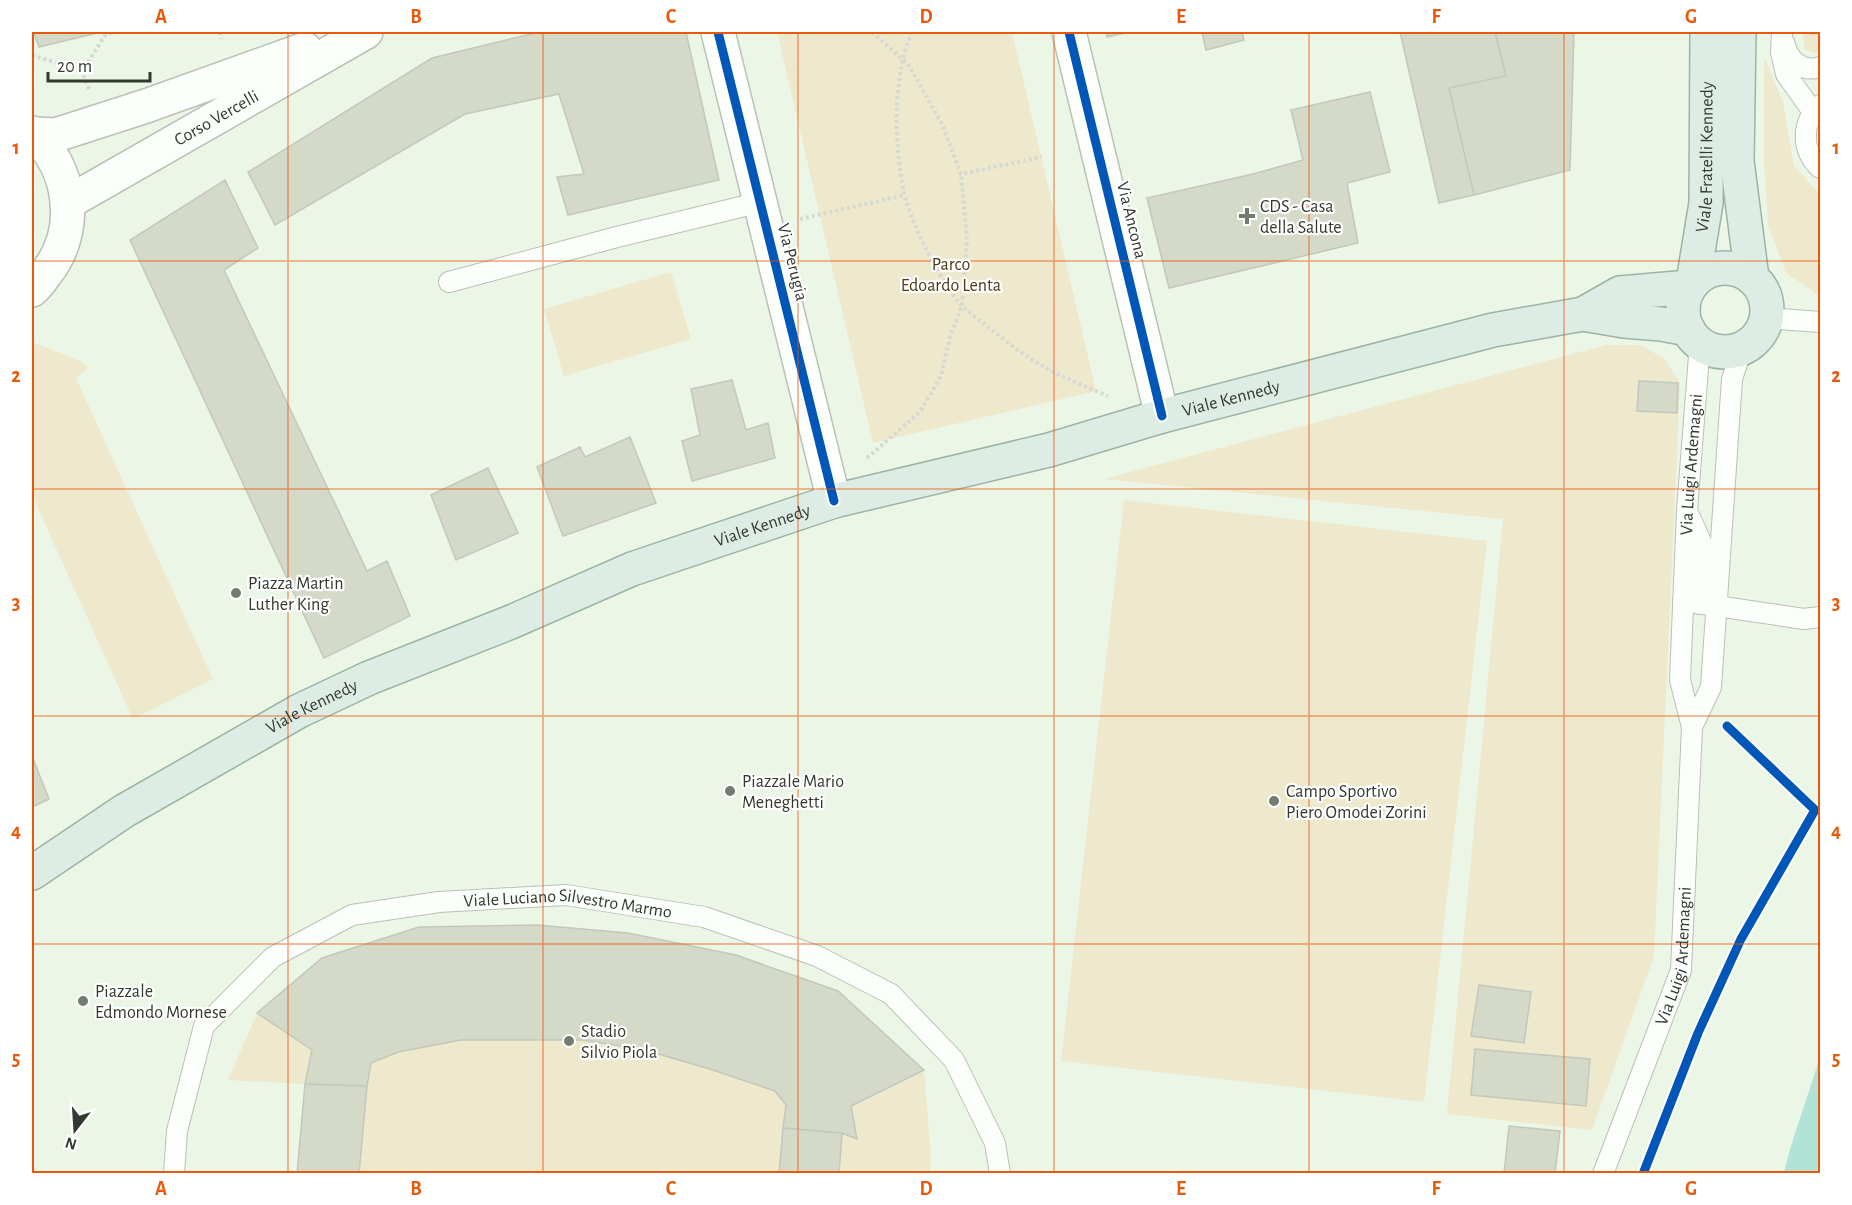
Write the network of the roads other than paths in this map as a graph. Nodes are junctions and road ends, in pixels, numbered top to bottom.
1 (354, 32) edge
2 (366, 32) edge
3 (718, 32) edge
4 (1069, 32) edge
5 (1707, 32) edge
6 (1739, 32) edge
7 (1782, 32) edge
8 (1821, 66) edge
9 (1817, 109) edge
10 (33, 133) edge
11 (1821, 168) edge
12 (67, 203) junction
13 (764, 214) junction
14 (1752, 278) junction
15 (449, 282) dead end
16 (1691, 285) junction
17 (32, 290) edge
18 (1583, 314) junction
19 (1766, 318) junction
20 (1821, 322) edge
21 (1694, 336) junction
22 (1742, 348) junction
23 (1162, 416) junction
24 (834, 501) junction
25 (1700, 604) junction
26 (1821, 617) edge
27 (1692, 727) junction
28 (32, 873) edge
29 (174, 1173) edge
30 (1000, 1173) edge
31 (1603, 1173) edge

1 - 10 main road, Corso Vercelli
2 - 12 main road, Corso Vercelli
3 - 13 main road, Via Perugia
4 - 23 main road, Via Ancona
5 - 16 main road, Viale Fratelli Kennedy
6 - 14 main road, Viale Fratelli Kennedy
7 - 8 lane
7 - 9 lane
9 - 11 lane
10 - 12 main road
12 - 17 main road
13 - 15 lane
13 - 24 main road, Via Perugia
14 - 16 main road
14 - 19 main road
16 - 18 main road
16 - 21 main road
18 - 21 main road
18 - 23 main road, Viale Kennedy
19 - 20 lane
19 - 22 main road
21 - 22 main road
21 - 25 lane, Via Luigi Ardemagni
22 - 25 lane, Via Luigi Ardemagni
23 - 24 main road, Viale Kennedy
24 - 28 main road, Viale Kennedy
25 - 26 lane
25 - 27 lane, Via Luigi Ardemagni
25 - 27 lane, Via Luigi Ardemagni
27 - 31 lane, Via Luigi Ardemagni
29 - 30 lane, Viale Luciano Silvestro Marmo

